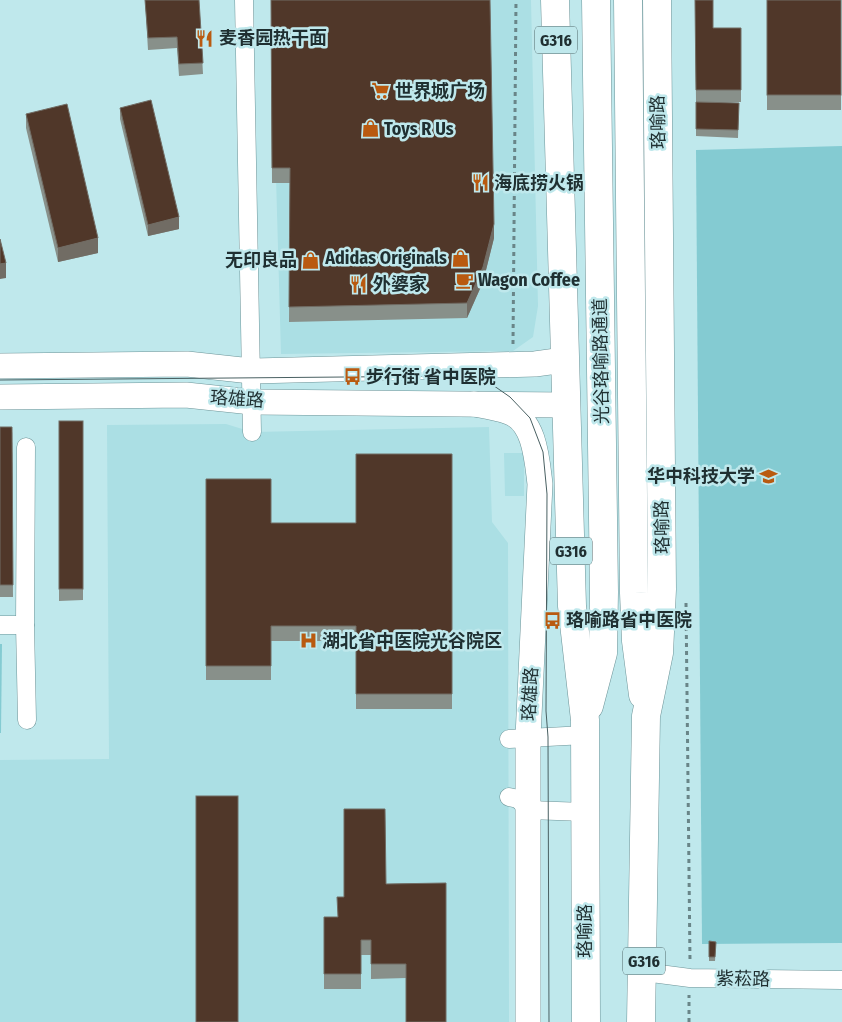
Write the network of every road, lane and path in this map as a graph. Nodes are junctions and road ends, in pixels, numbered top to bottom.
1 (244, 0) edge
2 (516, 0) edge
3 (555, 0) edge
4 (596, 0) edge
5 (628, 0) edge
6 (657, 0) edge
7 (564, 360) junction
8 (512, 365) junction
9 (0, 366) edge
10 (251, 371) junction
11 (0, 397) edge
12 (252, 402) junction
13 (474, 404) junction
14 (566, 405) junction
15 (252, 432) dead end
16 (26, 447) dead end
17 (0, 625) edge
18 (26, 625) junction
19 (646, 716) junction
20 (27, 720) dead end
21 (585, 727) junction
22 (518, 738) junction
23 (509, 797) dead end
24 (530, 810) junction
25 (585, 812) junction
26 (644, 972) junction
27 (842, 980) edge
28 (528, 1022) edge
29 (586, 1022) edge
30 (641, 1022) edge

1 - 10 street
2 - 8 path
3 - 7 highway, 珞喻路 / G316
4 - 21 highway, 光谷珞喻路通道
5 - 19 highway, 光谷珞喻路通道
6 - 19 highway, 珞喻路 / G316
7 - 8 main road
7 - 14 highway, 珞喻路 / G316
8 - 10 main road
9 - 10 main road
10 - 12 street
11 - 12 main road, 珞雄路
12 - 13 main road, 珞雄路
12 - 15 street
13 - 14 main road, 珞雄路
13 - 22 main road, 珞雄路
14 - 21 highway, 珞喻路 / G316
16 - 18 street
17 - 18 street
18 - 20 street
19 - 26 highway, 珞喻路 / G316
21 - 22 street
21 - 25 highway, 珞喻路 / G316
22 - 24 main road, 珞雄路
23 - 24 street
24 - 25 street
24 - 28 main road, 珞雄路
25 - 29 highway, 珞喻路 / G316
26 - 27 street, 紫菘路
26 - 30 highway, 珞喻路 / G316

